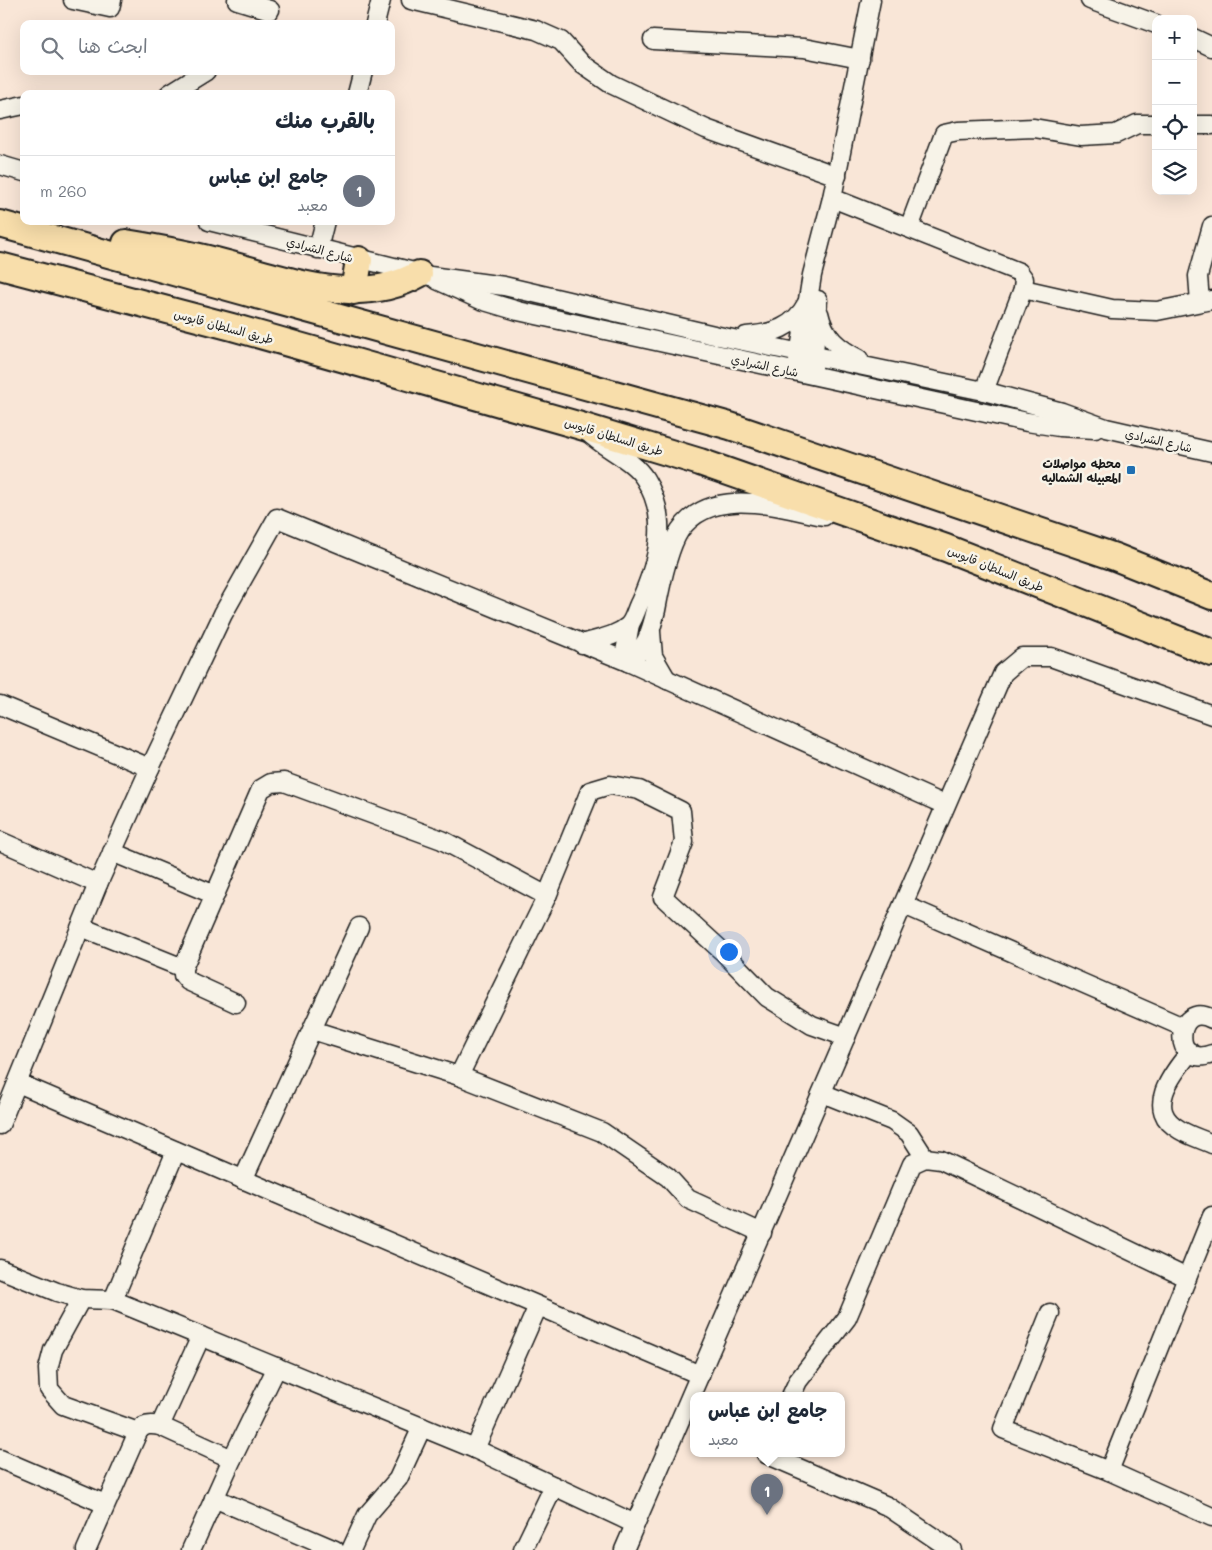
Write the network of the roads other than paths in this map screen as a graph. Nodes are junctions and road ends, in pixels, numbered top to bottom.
1 (73, 0) edge
2 (112, 0) edge
3 (238, 0) edge
4 (381, 0) edge
5 (411, 0) edge
6 (871, 0) edge
7 (1090, 0) edge
8 (271, 11) edge
9 (376, 20) edge
10 (1152, 23) edge
11 (653, 40) dead end
12 (1197, 40) edge
13 (1212, 47) edge
14 (860, 59) junction
15 (200, 75) edge
16 (362, 75) edge
17 (175, 90) edge
18 (358, 90) edge
19 (20, 106) edge
20 (0, 110) edge
21 (1152, 124) edge
22 (1197, 124) edge
23 (1212, 125) edge
24 (0, 165) edge
25 (20, 171) edge
26 (837, 176) junction
27 (832, 198) junction
28 (0, 222) edge
29 (225, 225) edge
30 (324, 225) edge
31 (1212, 226) edge
32 (909, 228) junction
33 (318, 249) junction
34 (360, 260) junction
35 (0, 266) edge
36 (424, 275) junction
37 (1023, 289) junction
38 (354, 291) junction
39 (1206, 300) edge
40 (813, 302) junction
41 (714, 335) junction
42 (807, 353) junction
43 (882, 370) junction
44 (804, 373) junction
45 (984, 391) junction
46 (581, 426) junction
47 (1106, 428) junction
48 (1212, 452) edge
49 (855, 516) junction
50 (1212, 596) edge
51 (630, 624) junction
52 (651, 632) junction
53 (582, 644) junction
54 (1212, 653) edge
55 (628, 662) junction
56 (667, 680) junction
57 (0, 705) edge
58 (1212, 714) edge
59 (150, 768) junction
60 (945, 805) junction
61 (0, 841) edge
62 (112, 852) junction
63 (98, 884) junction
64 (215, 895) junction
65 (547, 896) junction
66 (904, 906) junction
67 (81, 927) junction
68 (360, 927) dead end
69 (182, 968) junction
70 (236, 1003) dead end
71 (1212, 1019) edge
72 (1183, 1027) junction
73 (312, 1030) junction
74 (846, 1037) junction
75 (1190, 1052) junction
76 (1212, 1054) edge
77 (460, 1076) junction
78 (18, 1083) junction
79 (822, 1093) junction
80 (0, 1125) edge
81 (1212, 1144) edge
82 (176, 1151) junction
83 (925, 1158) junction
84 (243, 1180) junction
85 (1212, 1216) edge
86 (762, 1233) junction
87 (0, 1269) edge
88 (1187, 1278) junction
89 (81, 1299) junction
90 (113, 1300) junction
91 (538, 1306) junction
92 (1050, 1313) dead end
93 (201, 1336) junction
94 (277, 1367) junction
95 (700, 1375) junction
96 (695, 1392) edge
97 (793, 1392) edge
98 (687, 1420) edge
99 (160, 1426) junction
100 (422, 1427) junction
101 (138, 1432) junction
102 (475, 1449) junction
103 (773, 1457) edge
104 (0, 1459) edge
105 (232, 1459) junction
106 (1109, 1471) junction
107 (554, 1486) junction
108 (214, 1498) junction
109 (105, 1504) junction
110 (1212, 1517) edge
111 (635, 1524) junction
112 (627, 1549) edge
113 (86, 1550) edge
114 (191, 1550) edge
115 (335, 1550) edge
116 (351, 1550) edge
117 (523, 1550) edge
118 (952, 1550) edge

1 - 2 street
3 - 8 street
4 - 9 street
5 - 26 street
6 - 14 street
7 - 10 street
11 - 14 street
12 - 13 street
14 - 26 street
15 - 17 street
16 - 18 street
19 - 20 street
21 - 32 street
22 - 23 street
24 - 25 street
26 - 27 street
27 - 32 street
27 - 40 street
28 - 38 highway
28 - 50 highway
29 - 33 street, شارع الشرادي
30 - 33 street
31 - 39 street
32 - 37 street
33 - 34 street, شارع الشرادي
34 - 36 street, شارع الشرادي
34 - 38 highway
35 - 46 highway, طريق السلطان قابوس
36 - 38 highway
36 - 41 street, شارع الشرادي
36 - 44 street, شارع الشرادي
37 - 39 street
37 - 45 street
40 - 41 street
40 - 42 street
40 - 43 street
41 - 42 street, شارع الشرادي
42 - 43 street, شارع الشرادي
42 - 44 street
43 - 45 street, شارع الشرادي
44 - 47 street, شارع الشرادي
45 - 47 street, شارع الشرادي
46 - 49 highway, طريق السلطان قابوس
46 - 51 street
47 - 48 street, شارع الشرادي
49 - 52 street
49 - 54 highway, طريق السلطان قابوس
51 - 53 street
51 - 55 street
52 - 55 street
52 - 56 street
53 - 55 street
53 - 59 street
55 - 56 street
56 - 60 street
57 - 59 street
58 - 60 street
59 - 62 street
60 - 66 street
61 - 63 street
62 - 63 street
62 - 64 street
63 - 67 street
64 - 65 street
64 - 69 street
65 - 74 street
65 - 77 street
66 - 72 street
66 - 74 street
67 - 69 street
67 - 78 street
68 - 73 street
69 - 70 street
71 - 72 street
72 - 75 street
73 - 77 street
73 - 84 street
74 - 79 street
75 - 76 street
75 - 81 street
77 - 86 street
78 - 80 street
78 - 82 street
79 - 83 street
79 - 86 street
82 - 84 street
82 - 90 street
83 - 88 street
83 - 97 street
84 - 91 street
85 - 88 street
86 - 95 street
87 - 89 street
88 - 106 street
89 - 90 street
89 - 101 street
90 - 93 street
91 - 95 street
91 - 102 street
92 - 106 street
93 - 94 street
93 - 99 street
94 - 100 street
94 - 105 street
95 - 96 street
98 - 111 street
99 - 101 street
99 - 105 street
100 - 102 street
100 - 116 street
101 - 109 street
102 - 107 street
103 - 118 street
104 - 109 street
105 - 108 street
106 - 110 street
107 - 111 street
107 - 117 street
108 - 114 street
108 - 115 street
109 - 113 street
111 - 112 street

